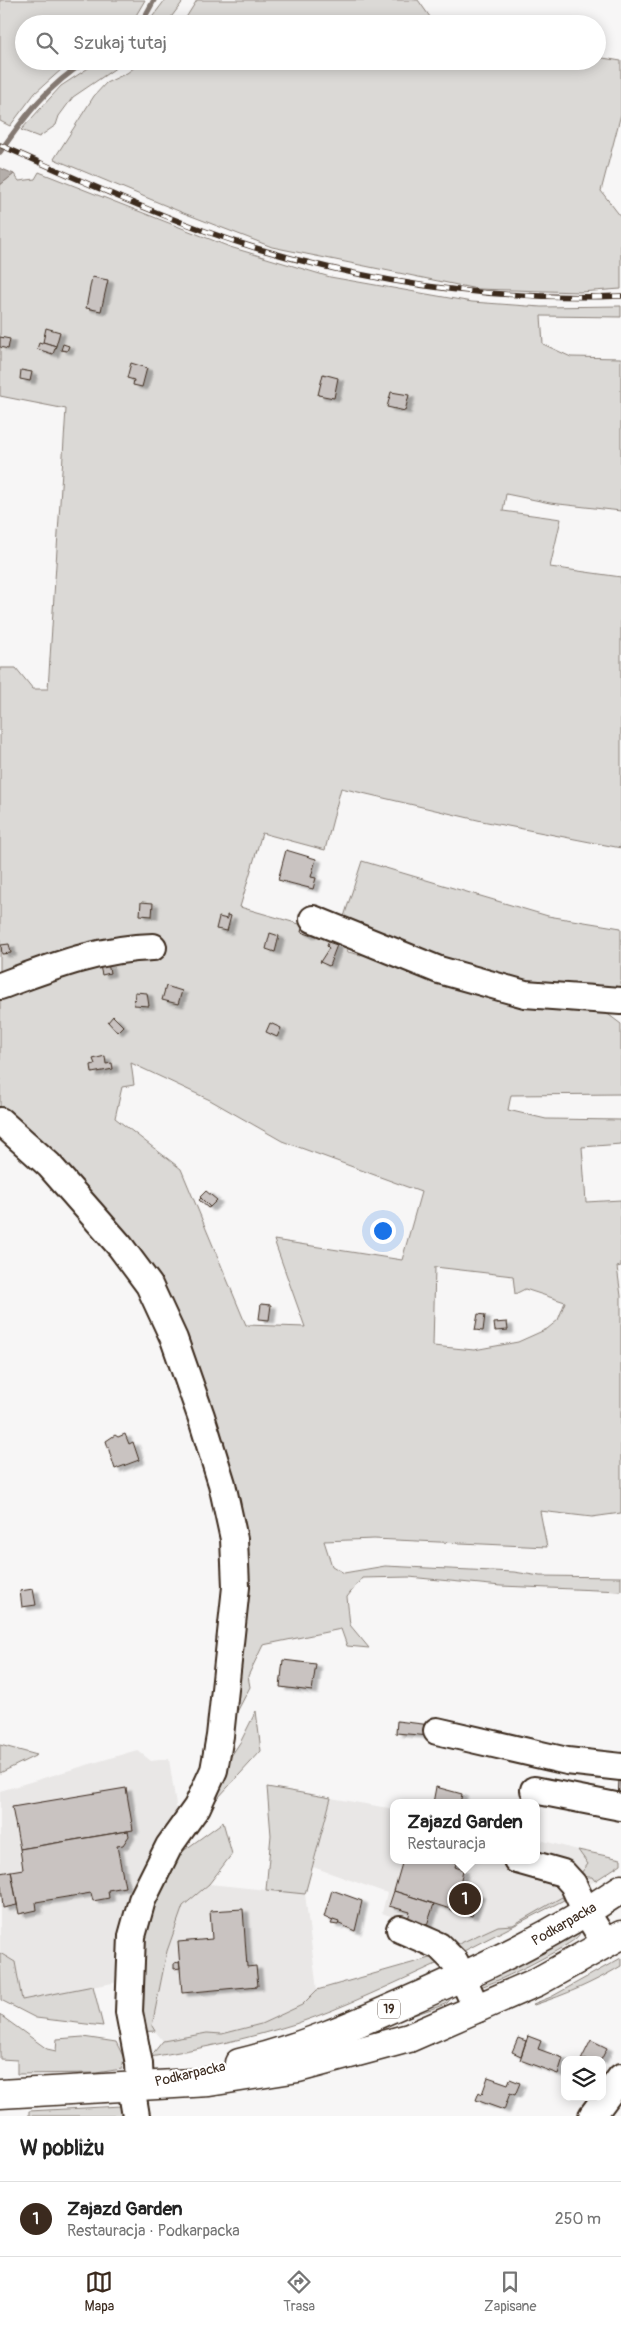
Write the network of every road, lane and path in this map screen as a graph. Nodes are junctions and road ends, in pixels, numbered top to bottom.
1 (313, 919) dead end
2 (153, 947) dead end
3 (0, 986) edge
4 (621, 1001) edge
5 (0, 1121) edge
6 (437, 1731) dead end
7 (621, 1767) edge
8 (534, 1790) dead end
9 (621, 1807) edge
10 (531, 1864) edge
11 (621, 1889) edge
12 (586, 1912) junction
13 (400, 1929) dead end
14 (614, 1940) edge
15 (462, 1977) junction
16 (477, 2009) junction
17 (621, 2076) edge
18 (135, 2086) junction
19 (0, 2094) edge
20 (136, 2116) edge
21 (592, 2116) edge

1 - 4 street
2 - 3 street
5 - 18 street
6 - 7 street
8 - 9 street
10 - 12 street
11 - 12 highway, Podkarpacka / 19
12 - 14 street
12 - 15 highway, Podkarpacka / 19
13 - 15 street
14 - 16 highway, Podkarpacka / 19
15 - 16 street
15 - 18 highway, Podkarpacka / 19
16 - 18 highway, Podkarpacka / 19
17 - 21 street
18 - 19 highway, 19
18 - 20 street

